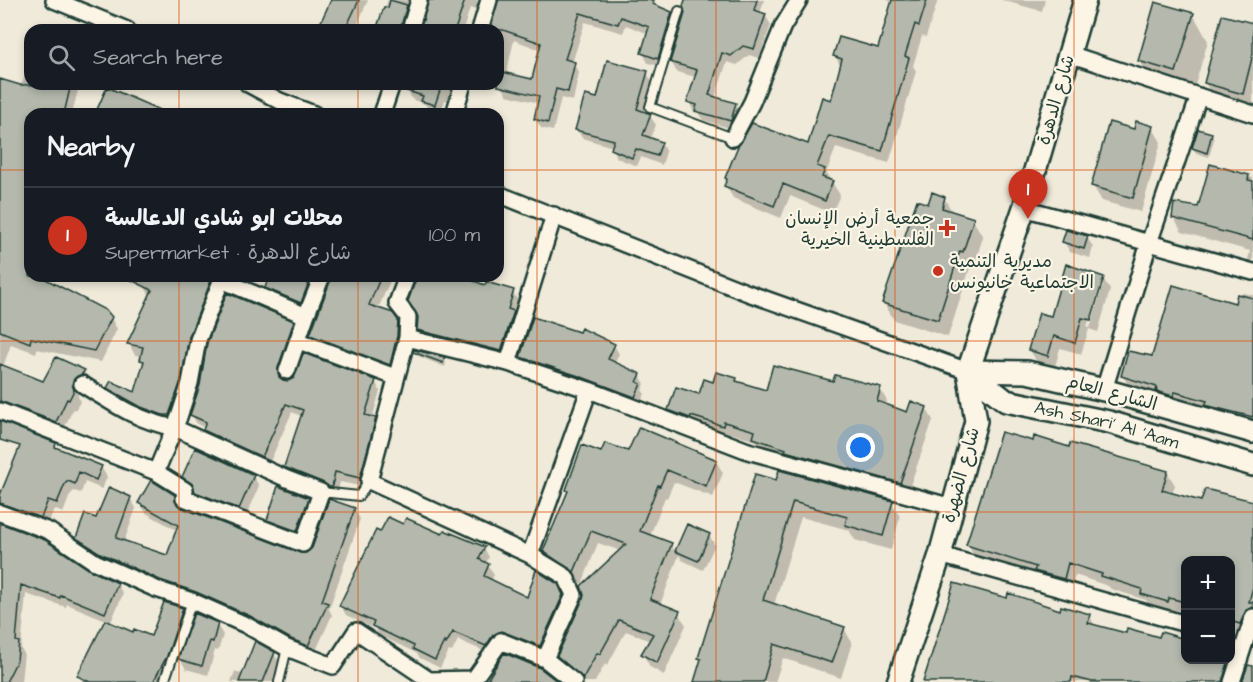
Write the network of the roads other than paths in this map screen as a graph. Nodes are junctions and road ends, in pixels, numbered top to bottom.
1 (54, 0) edge
2 (419, 0) edge
3 (489, 0) edge
4 (798, 0) edge
5 (1084, 0) edge
6 (679, 11) dead end
7 (112, 24) edge
8 (412, 24) edge
9 (482, 24) edge
10 (1069, 54) junction
11 (256, 90) edge
12 (390, 90) edge
13 (461, 90) edge
14 (1199, 96) junction
15 (278, 107) edge
16 (384, 108) edge
17 (456, 108) edge
18 (1253, 114) edge
19 (733, 138) joint
20 (504, 196) edge
21 (1024, 207) junction
22 (554, 215) junction
23 (1149, 243) junction
24 (1004, 268) joint
25 (1253, 272) edge
26 (221, 282) edge
27 (232, 282) edge
28 (320, 282) edge
29 (405, 282) edge
30 (306, 316) junction
31 (407, 338) junction
32 (298, 341) junction
33 (508, 363) junction
34 (287, 371) dead end
35 (968, 371) junction
36 (395, 377) junction
37 (82, 384) dead end
38 (589, 390) junction
39 (1104, 390) junction
40 (0, 411) edge
41 (175, 428) junction
42 (1253, 432) edge
43 (1253, 465) edge
44 (156, 472) junction
45 (369, 481) junction
46 (321, 492) junction
47 (952, 507) junction
48 (0, 513) edge
49 (530, 555) junction
50 (940, 555) junction
51 (192, 601) junction
52 (1253, 617) edge
53 (1181, 623) edge
54 (1235, 638) edge
55 (1246, 641) junction
56 (287, 648) junction
57 (545, 659) junction
58 (164, 682) edge
59 (279, 682) edge
60 (574, 682) edge
61 (898, 682) edge
62 (1233, 682) edge

1 - 7 street
2 - 8 street
3 - 9 street
4 - 19 street
5 - 10 street, شارع الدهرة
6 - 19 lane
10 - 14 street
10 - 21 street, شارع الدهرة
11 - 15 street
12 - 16 street
13 - 17 street
14 - 18 street
14 - 23 street
20 - 22 street
21 - 23 street
21 - 24 street, شارع الدهرة
22 - 33 street
22 - 35 street
23 - 25 street
23 - 39 street
24 - 35 street, شارع الضهرة
26 - 41 street
27 - 30 street
28 - 30 street
29 - 31 street
30 - 32 street
31 - 33 street
31 - 36 street
32 - 34 street
32 - 36 street
33 - 38 street
35 - 39 street, الشارع العام
35 - 43 street, Ash Shari' Al 'Aam
35 - 47 street, شارع الضهرة
36 - 45 street
37 - 41 street
38 - 47 street
38 - 49 street
39 - 42 street, الشارع العام
40 - 44 street
41 - 44 street
41 - 46 street
44 - 46 street
45 - 46 lane
45 - 49 street
47 - 50 street, شارع الضهرة
48 - 51 street
49 - 57 street
50 - 53 street
50 - 61 street, شارع الضهرة
51 - 56 street
51 - 58 lane
52 - 55 street
54 - 55 street
55 - 62 street
56 - 57 street
56 - 59 lane
57 - 60 street

